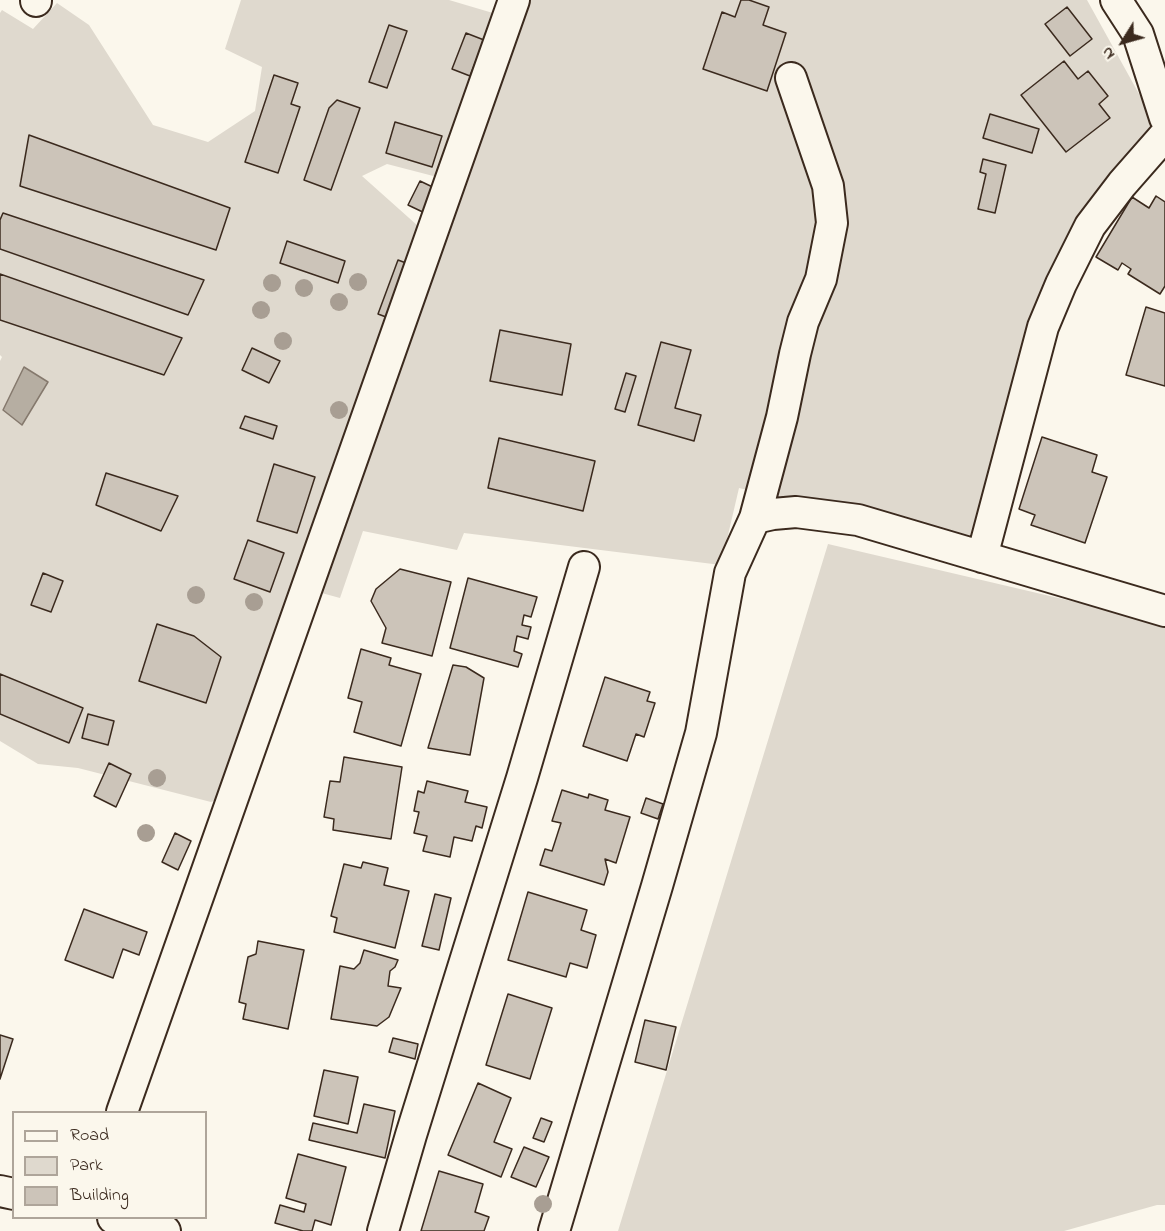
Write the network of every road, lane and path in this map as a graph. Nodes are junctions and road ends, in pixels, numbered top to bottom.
1 (514, 0) edge
2 (1116, 0) edge
3 (791, 78) dead end
4 (1165, 118) edge
5 (1165, 135) edge
6 (755, 518) junction
7 (982, 557) junction
8 (584, 567) dead end
9 (1165, 611) edge
10 (123, 1111) edge
11 (117, 1219) edge
12 (165, 1231) edge
13 (383, 1231) edge
14 (554, 1231) edge

1 - 10 street
2 - 4 street
3 - 6 street
5 - 7 street
6 - 7 street
6 - 14 street
7 - 9 street
8 - 13 street
11 - 12 street

